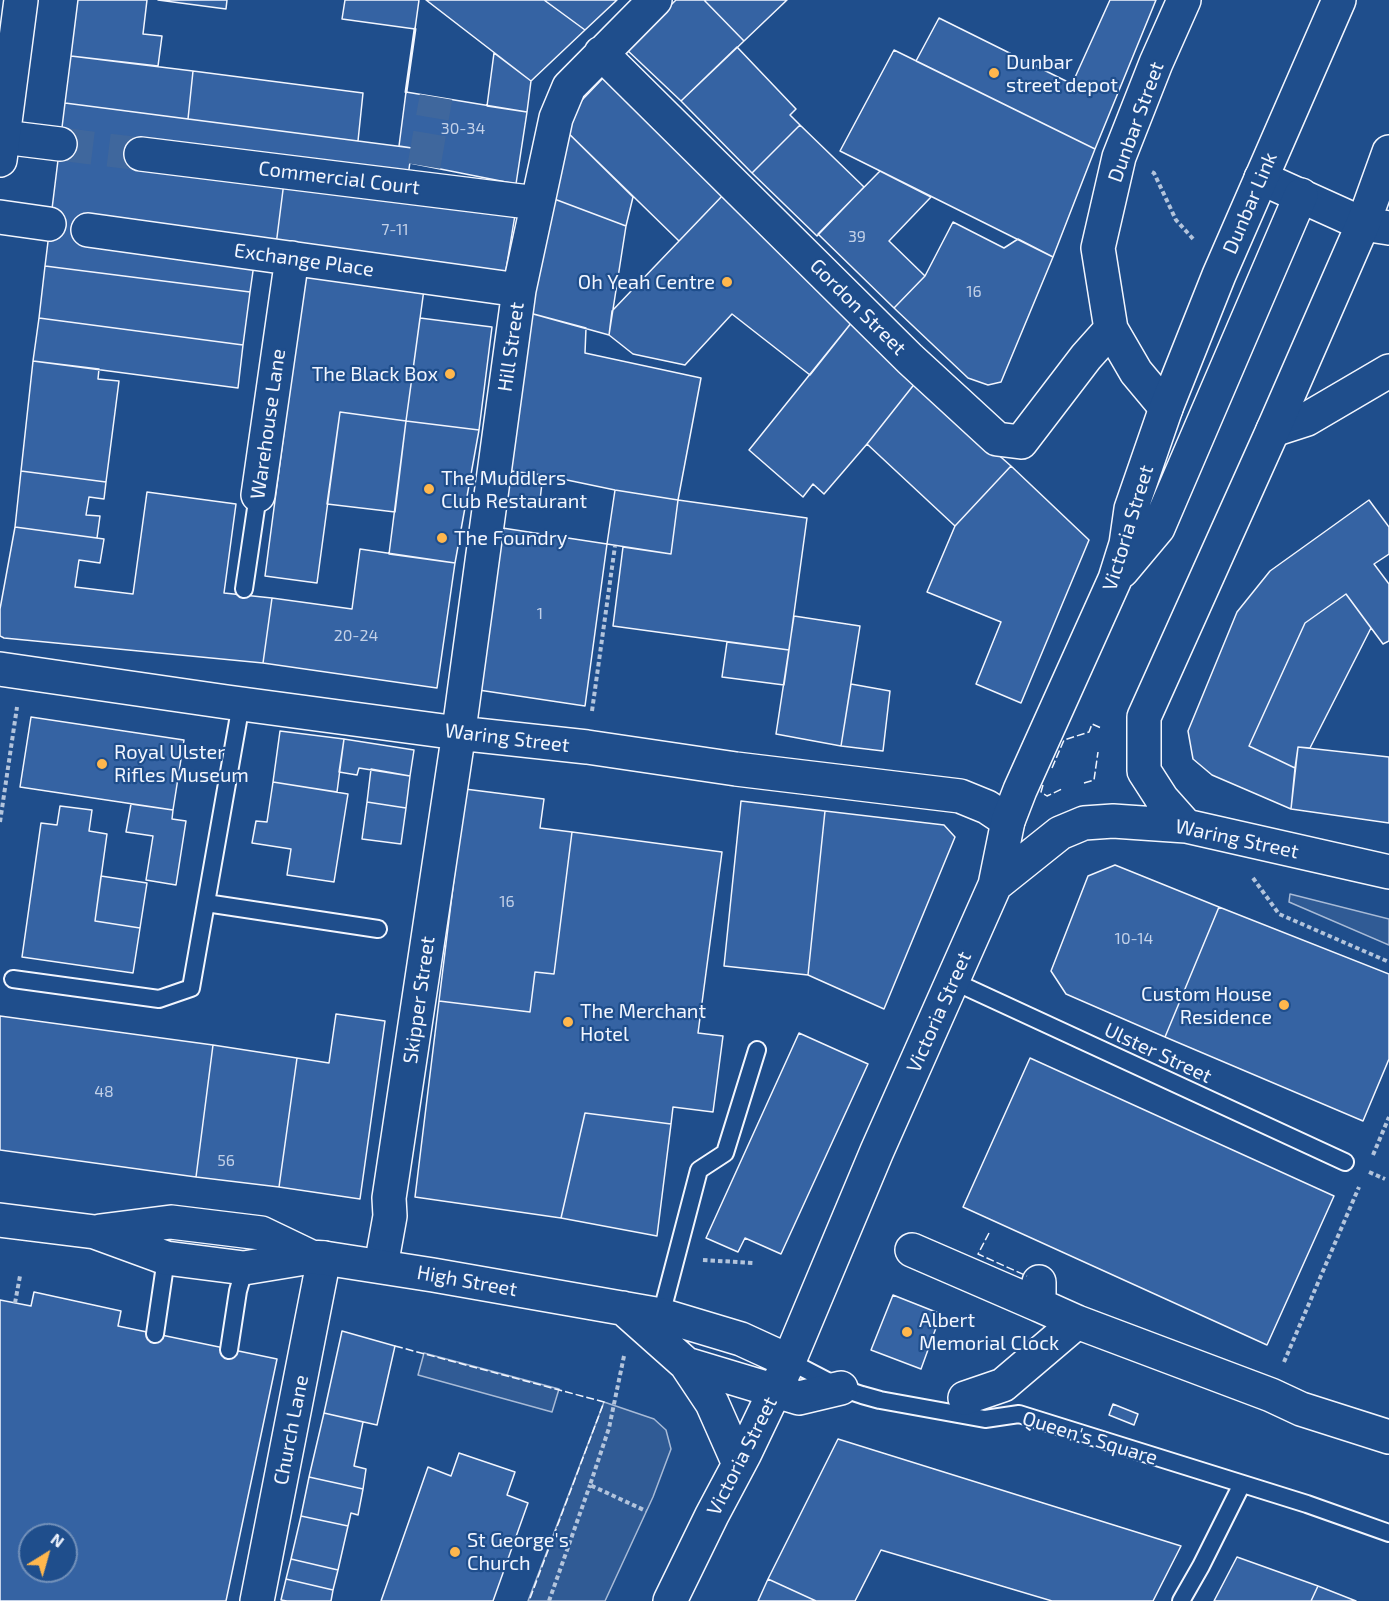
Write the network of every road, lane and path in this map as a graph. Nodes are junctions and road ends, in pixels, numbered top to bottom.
1 (21, 0) edge
2 (655, 0) edge
3 (1184, 0) edge
4 (1339, 0) edge
5 (601, 53) junction
6 (6, 62) edge
7 (60, 144) tunnel mouth
8 (1, 149) edge
9 (1389, 152) edge
10 (141, 154) tunnel mouth
11 (1154, 173) dead end
12 (1261, 178) junction
13 (1300, 195) junction
14 (537, 202) junction
15 (0, 218) edge
16 (1176, 220) dead end
17 (49, 224) dead end
18 (1376, 226) edge
19 (88, 230) dead end
20 (292, 258) junction
21 (519, 290) junction
22 (1111, 329) junction
23 (1389, 371) edge
24 (1166, 408) junction
25 (1273, 430) junction
26 (258, 495) joint
27 (615, 546) dead end
28 (1115, 579) junction
29 (244, 589) dead end
30 (0, 669) edge
31 (232, 697) junction
32 (17, 705) dead end
33 (458, 733) junction
34 (587, 747) junction
35 (1008, 820) junction
36 (0, 822) edge
37 (1186, 826) junction
38 (1221, 834) junction
39 (1389, 872) edge
40 (995, 885) junction
41 (206, 903) junction
42 (378, 929) dead end
43 (1389, 962) edge
44 (13, 979) dead end
45 (953, 981) junction
46 (757, 1050) dead end
47 (1389, 1118) edge
48 (1371, 1160) dead end
49 (1345, 1162) dead end
50 (1362, 1181) dead end
51 (0, 1220) edge
52 (171, 1222) junction
53 (94, 1232) junction
54 (261, 1233) junction
55 (912, 1250) dead end
56 (318, 1257) junction
57 (166, 1258) junction
58 (701, 1260) dead end
59 (753, 1263) dead end
60 (381, 1266) junction
61 (244, 1268) junction
62 (20, 1276) dead end
63 (15, 1303) dead end
64 (623, 1308) junction
65 (661, 1315) junction
66 (1077, 1322) junction
67 (155, 1334) dead end
68 (229, 1350) dead end
69 (624, 1355) dead end
70 (789, 1361) junction
71 (686, 1364) junction
72 (841, 1388) junction
73 (776, 1391) junction
74 (1271, 1395) junction
75 (965, 1398) dead end
76 (1389, 1437) edge
77 (739, 1464) junction
78 (1242, 1484) junction
79 (590, 1485) junction
80 (646, 1511) dead end
81 (1389, 1533) edge
82 (257, 1601) edge
83 (549, 1601) edge
84 (670, 1601) edge
85 (1181, 1601) edge

1 - 6 street
2 - 5 street, Hill Street
3 - 22 street, Dunbar Street
4 - 12 street, Dunbar Link
5 - 14 street, Hill Street
5 - 22 street, Gordon Street
6 - 8 street
7 - 8 street
9 - 18 street
10 - 14 street, Commercial Court
11 - 16 path
12 - 13 street
12 - 24 street, Dunbar Link
13 - 18 street
13 - 28 street
14 - 21 street, Hill Street
15 - 17 street
18 - 25 street
19 - 20 street, Exchange Place
20 - 21 street, Exchange Place
20 - 26 street, Warehouse Lane
21 - 33 street, Hill Street
22 - 24 street, Dunbar Street
23 - 25 street
24 - 28 street, Victoria Street
25 - 37 street
26 - 29 lane, Warehouse Lane
27 - 34 path
28 - 35 street, Victoria Street
30 - 31 street, Waring Street
31 - 33 street, Waring Street
31 - 41 lane
32 - 36 path
33 - 34 street, Waring Street
33 - 60 street, Skipper Street
34 - 35 street, Waring Street
35 - 40 street, Victoria Street
37 - 38 street, Waring Street
37 - 40 street, Waring Street
38 - 39 street, Waring Street
38 - 43 path
40 - 45 street, Victoria Street
41 - 42 lane
41 - 44 lane
45 - 49 lane, Ulster Street
45 - 70 street, Victoria Street
46 - 65 lane
47 - 48 path
50 - 74 path
51 - 53 street, High Street
52 - 53 street, High Street
52 - 54 street, High Street
52 - 57 lane
53 - 57 street, High Street
54 - 56 street, High Street
54 - 61 lane
55 - 66 street
56 - 60 street, High Street
56 - 61 street, High Street
56 - 82 street, Church Lane
57 - 61 street, High Street
57 - 67 lane
58 - 59 path
60 - 64 street, High Street
61 - 68 lane
62 - 63 path
64 - 65 street, High Street
64 - 71 street
65 - 70 street, High Street
66 - 74 street
66 - 75 street
69 - 79 path
70 - 72 lane, Queen's Square
70 - 73 street, Victoria Street
71 - 73 street
71 - 77 street
72 - 73 street
72 - 78 lane, Queen's Square
73 - 77 street, Victoria Street
74 - 76 street
77 - 84 street, Victoria Street
78 - 81 lane, Queen's Square
78 - 85 lane
79 - 80 path
79 - 83 path

